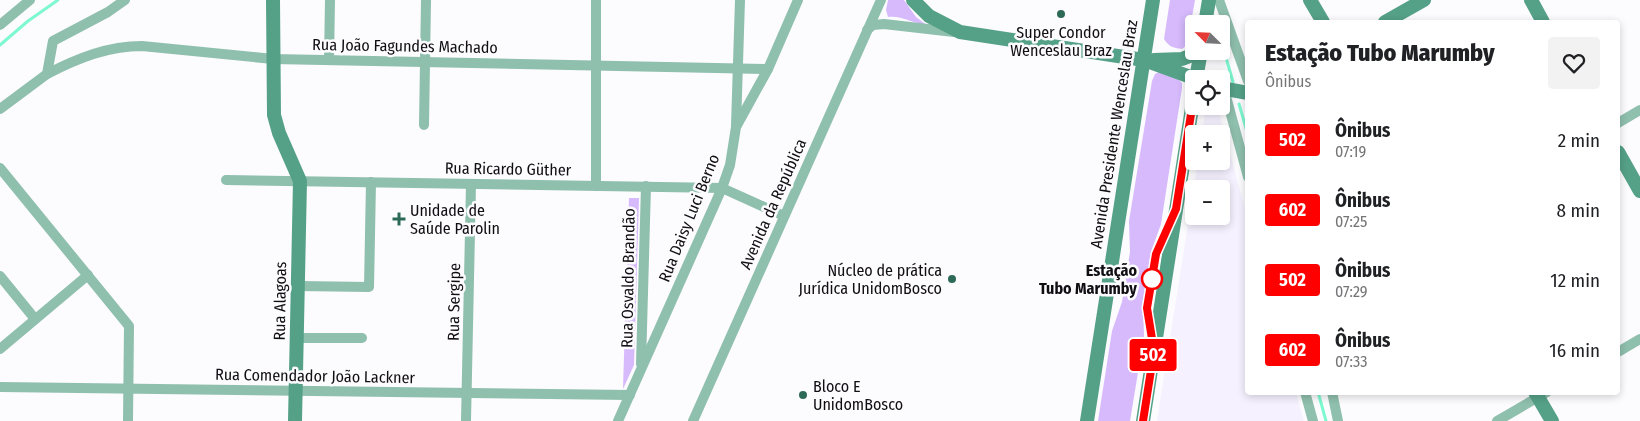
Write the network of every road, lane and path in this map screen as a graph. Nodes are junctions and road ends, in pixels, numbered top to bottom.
1 (30, 0) edge
2 (124, 0) edge
3 (273, 0) edge
4 (330, 0) edge
5 (426, 0) edge
6 (596, 0) edge
7 (740, 0) edge
8 (798, 0) edge
9 (913, 0) edge
10 (1153, 0) edge
11 (1209, 0) edge
12 (1219, 0) edge
13 (1310, 0) edge
14 (1424, 0) edge
15 (1530, 0) edge
16 (880, 1) edge
17 (1206, 15) edge
18 (1322, 20) edge
19 (1389, 20) edge
20 (1542, 20) edge
21 (884, 24) junction
22 (0, 25) edge
23 (867, 30) junction
24 (960, 32) junction
25 (273, 58) junction
26 (1185, 58) edge
27 (329, 60) junction
28 (1144, 60) junction
29 (425, 62) junction
30 (596, 65) junction
31 (738, 68) junction
32 (768, 69) junction
33 (47, 74) junction
34 (1245, 74) edge
35 (1185, 75) edge
36 (1230, 89) edge
37 (1245, 92) edge
38 (0, 109) edge
39 (1640, 110) edge
40 (1230, 113) edge
41 (1191, 115) edge
42 (1620, 122) edge
43 (424, 125) dead end
44 (736, 127) junction
45 (1620, 156) edge
46 (1245, 166) edge
47 (0, 168) edge
48 (226, 180) dead end
49 (300, 181) junction
50 (371, 182) junction
51 (471, 184) junction
52 (596, 186) junction
53 (646, 186) junction
54 (722, 188) junction
55 (1640, 191) edge
56 (784, 216) junction
57 (88, 275) junction
58 (0, 276) edge
59 (298, 286) junction
60 (35, 319) junction
61 (297, 338) junction
62 (362, 338) dead end
63 (1640, 339) edge
64 (0, 349) edge
65 (1620, 351) edge
66 (641, 370) junction
67 (2, 385) edge
68 (128, 389) junction
69 (296, 391) junction
70 (467, 393) junction
71 (630, 395) junction
72 (1306, 395) edge
73 (1333, 395) edge
74 (1538, 395) edge
75 (1540, 395) edge
76 (128, 421) edge
77 (295, 421) edge
78 (466, 421) edge
79 (618, 421) edge
80 (693, 421) edge
81 (1087, 421) edge
82 (1142, 421) edge
83 (1313, 421) edge
84 (1338, 421) edge
85 (1497, 421) edge
86 (1552, 421) edge

1 - 22 street
2 - 33 street
3 - 25 main road
4 - 27 street
5 - 29 street
6 - 30 street
7 - 31 street
8 - 32 street, Rua Daisy Luci Berno
9 - 24 main road
10 - 28 main road, Avenida Presidente Wenceslau Braz
11 - 17 main road
12 - 34 street
13 - 18 main road
14 - 19 main road
15 - 20 main road
16 - 21 street
16 - 23 street, Avenida da República
21 - 23 street
21 - 24 street
23 - 56 street, Avenida da República
24 - 28 main road
25 - 27 street, Rua João Fagundes Machado
25 - 33 street, Rua João Fagundes Machado
25 - 49 main road
26 - 28 main road
27 - 29 street, Rua João Fagundes Machado
28 - 35 main road
28 - 81 main road, Avenida Presidente Wenceslau Braz
29 - 30 street, Rua João Fagundes Machado
29 - 43 street
30 - 31 street, Rua João Fagundes Machado
30 - 52 street
31 - 32 street, Rua João Fagundes Machado
31 - 44 street
32 - 44 street, Rua Daisy Luci Berno
33 - 38 street, Rua João Fagundes Machado
36 - 37 main road
39 - 42 street
40 - 46 street
41 - 82 main road
44 - 54 street, Rua Daisy Luci Berno
45 - 55 main road
47 - 57 street
48 - 49 street, Rua Ricardo Güther
49 - 50 street, Rua Ricardo Güther
49 - 59 main road, Rua Alagoas
50 - 51 street, Rua Ricardo Güther
50 - 59 street
51 - 52 street, Rua Ricardo Güther
51 - 70 street, Rua Sergipe
52 - 53 street, Rua Ricardo Güther
53 - 54 street, Rua Ricardo Güther
53 - 66 street, Rua Osvaldo Brandão
54 - 56 street, Rua Ricardo Güther
54 - 66 street, Rua Daisy Luci Berno
56 - 80 street, Avenida da República
57 - 60 street
57 - 68 street
58 - 60 street
59 - 61 main road, Rua Alagoas
60 - 64 street
61 - 62 street
61 - 69 main road, Rua Alagoas
63 - 65 street
66 - 71 street, Rua Daisy Luci Berno
67 - 68 street, Rua Comendador João Lackner
68 - 69 street, Rua Comendador João Lackner
68 - 76 street
69 - 70 street, Rua Comendador João Lackner
69 - 77 main road, Rua Alagoas
70 - 71 street, Rua Comendador João Lackner
70 - 78 street, Rua Sergipe
71 - 79 street, Rua Daisy Luci Berno
72 - 83 street
73 - 84 street
74 - 85 street
75 - 86 main road

